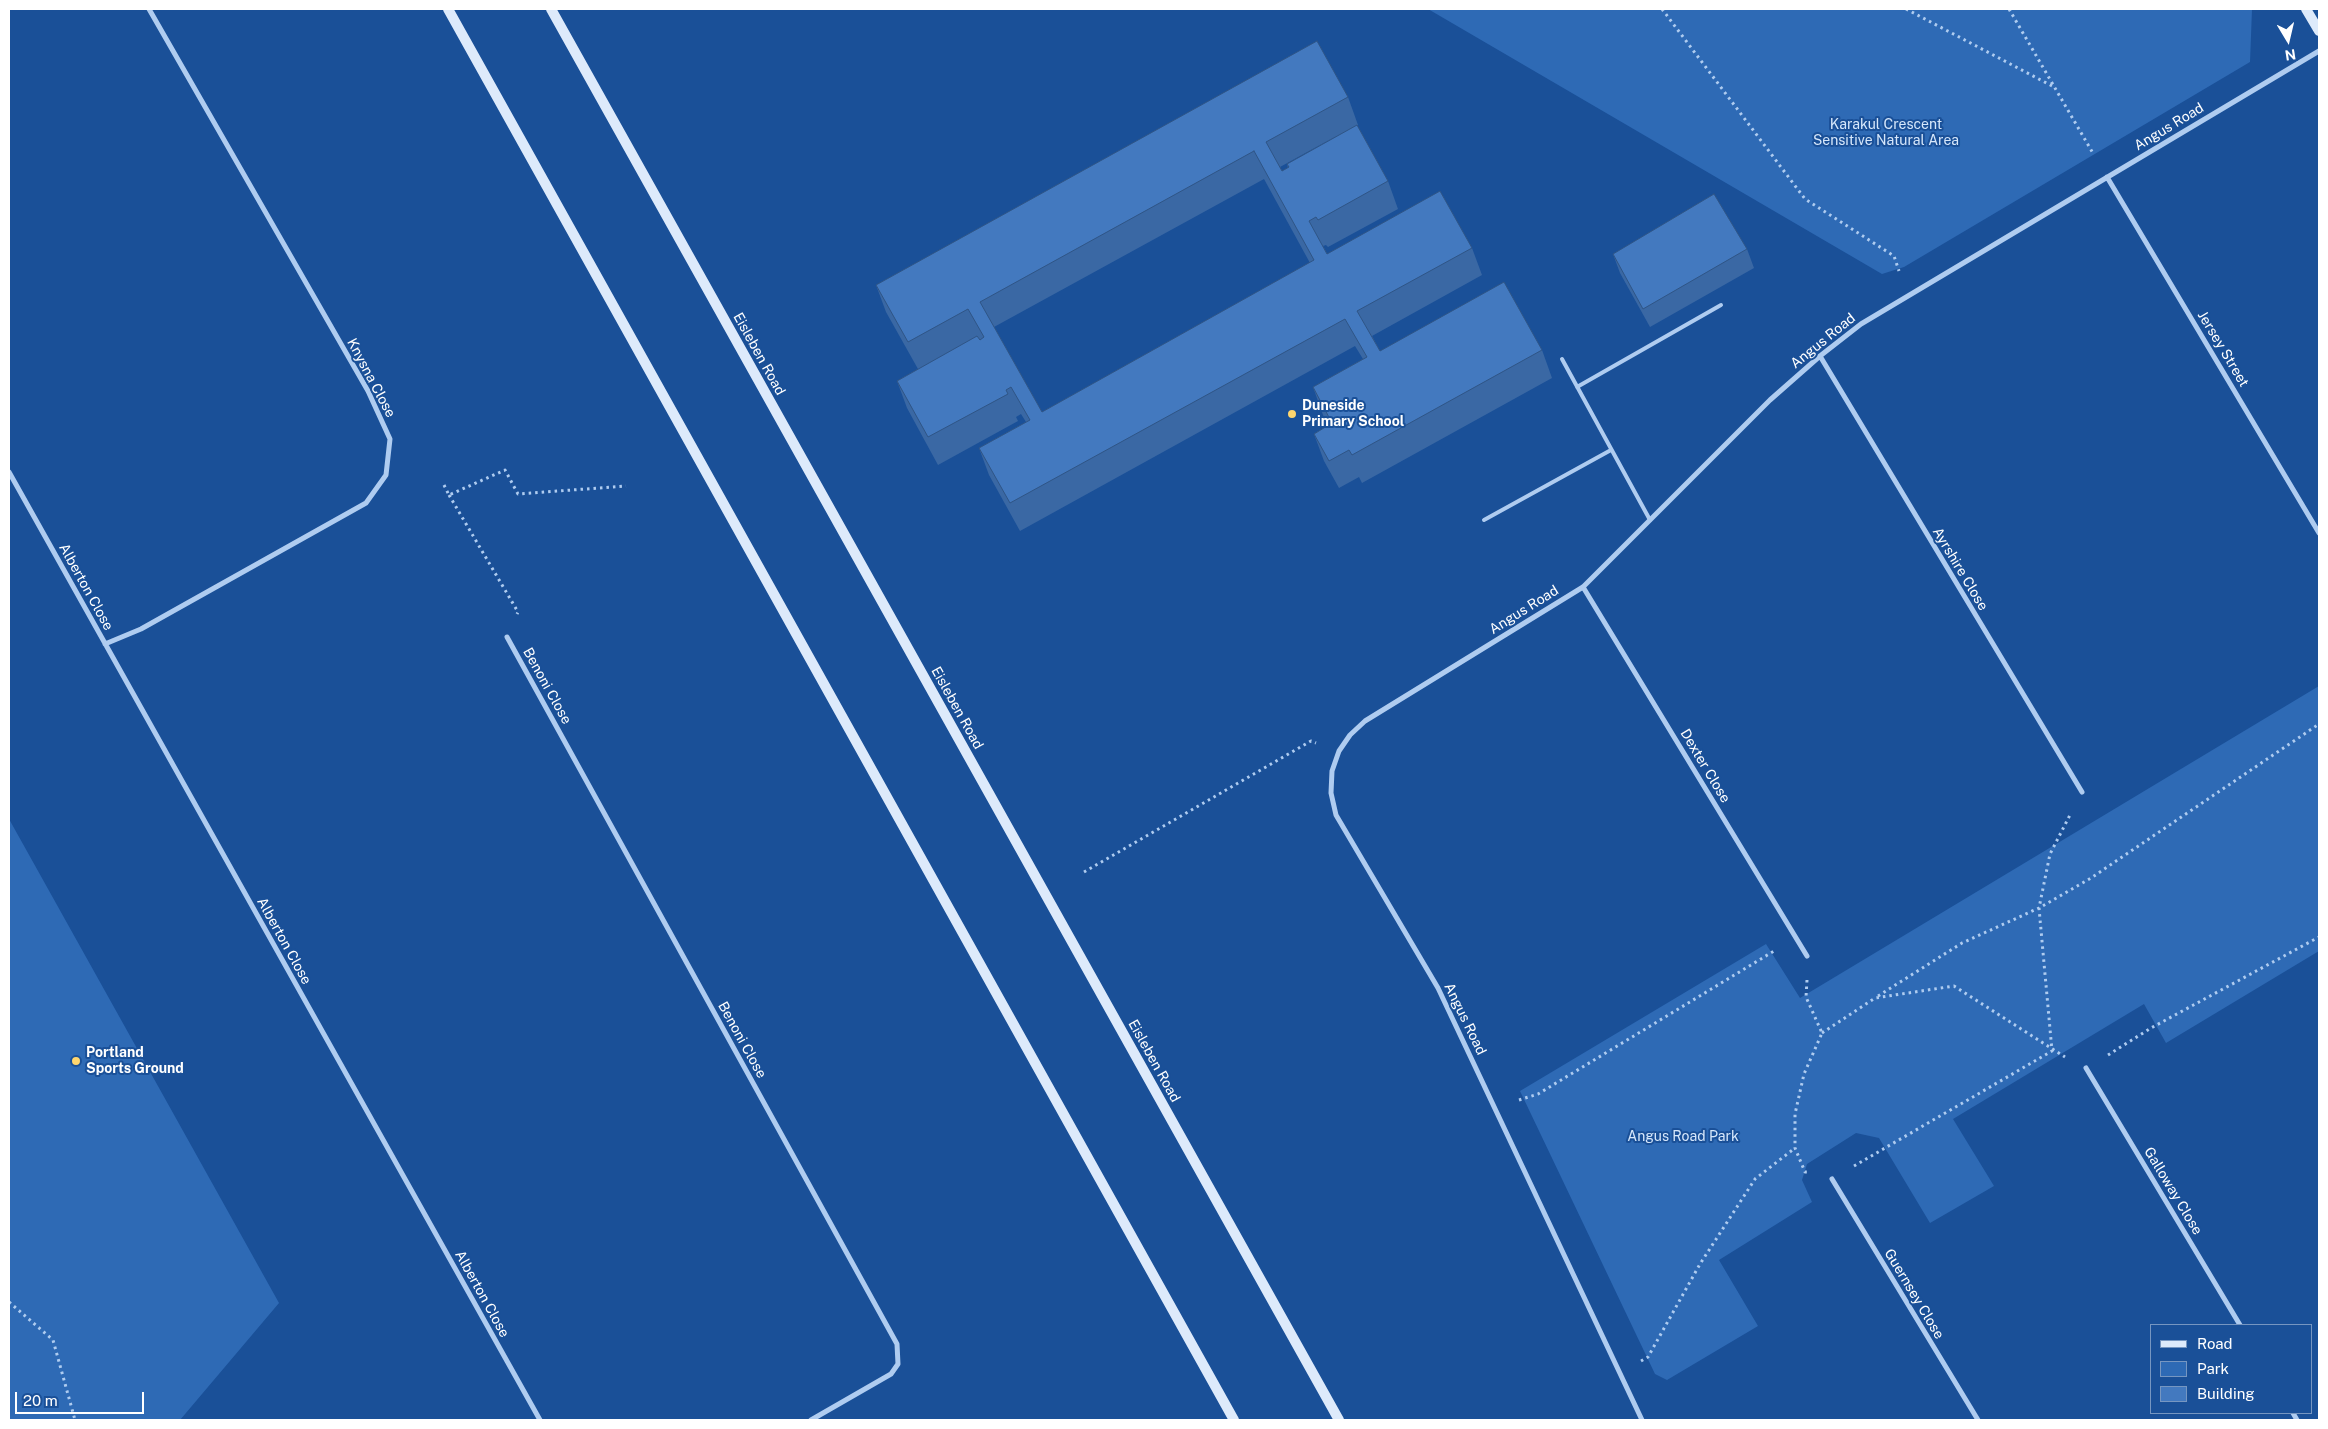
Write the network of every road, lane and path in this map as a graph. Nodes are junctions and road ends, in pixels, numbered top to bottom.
1 (149, 9) edge
2 (448, 9) edge
3 (551, 9) edge
4 (1662, 9) edge
5 (1906, 9) edge
6 (2009, 9) edge
7 (2306, 9) edge
8 (2319, 31) edge
9 (2319, 51) edge
10 (2055, 87) junction
11 (2107, 177) junction
12 (1907, 296) junction
13 (1721, 305) dead end
14 (1820, 356) junction
15 (1562, 359) dead end
16 (1577, 387) junction
17 (1611, 450) junction
18 (9, 472) edge
19 (444, 484) dead end
20 (626, 486) dead end
21 (449, 494) junction
22 (1484, 520) dead end
23 (1650, 520) junction
24 (2319, 533) edge
25 (1583, 587) junction
26 (507, 638) joint
27 (105, 644) junction
28 (2319, 724) edge
29 (1311, 741) dead end
30 (2082, 792) joint
31 (1084, 872) dead end
32 (2039, 908) junction
33 (2319, 937) edge
34 (1796, 938) junction
35 (1807, 956) joint
36 (1875, 998) junction
37 (1822, 1033) junction
38 (2052, 1050) junction
39 (2086, 1068) junction
40 (1495, 1108) junction
41 (1795, 1148) junction
42 (1832, 1179) junction
43 (9, 1302) edge
44 (2239, 1324) edge
45 (1620, 1373) junction
46 (75, 1420) edge
47 (540, 1420) edge
48 (811, 1420) edge
49 (1234, 1420) edge
50 (1339, 1420) edge
51 (1642, 1420) edge
52 (1978, 1420) edge

1 - 27 street, Knysna Close
2 - 49 main road
3 - 50 main road, Eisleben Road
4 - 12 path
5 - 10 path
6 - 10 path
7 - 8 main road
9 - 11 street, Angus Road
10 - 11 path
11 - 12 street, Angus Road
11 - 24 street, Jersey Street
12 - 14 street, Angus Road
13 - 16 lane
14 - 23 street, Angus Road
14 - 30 street, Ayrshire Close
15 - 16 lane
16 - 17 lane
17 - 22 lane
17 - 23 lane
18 - 27 street, Alberton Close
19 - 21 path
20 - 21 path
21 - 26 path
23 - 25 street, Angus Road
25 - 34 street, Dexter Close
25 - 40 street, Angus Road
26 - 48 street, Benoni Close
27 - 47 street, Alberton Close
28 - 32 path
29 - 31 path
30 - 32 path
32 - 36 path
32 - 38 path
33 - 39 path
34 - 35 street, Dexter Close
34 - 40 path
35 - 37 path
36 - 37 path
36 - 38 path
37 - 41 path
38 - 39 path
38 - 42 path
39 - 44 street, Galloway Close
40 - 45 street, Angus Road
41 - 42 path
41 - 45 path
42 - 52 street, Guernsey Close
43 - 46 path
45 - 51 street, Angus Road

